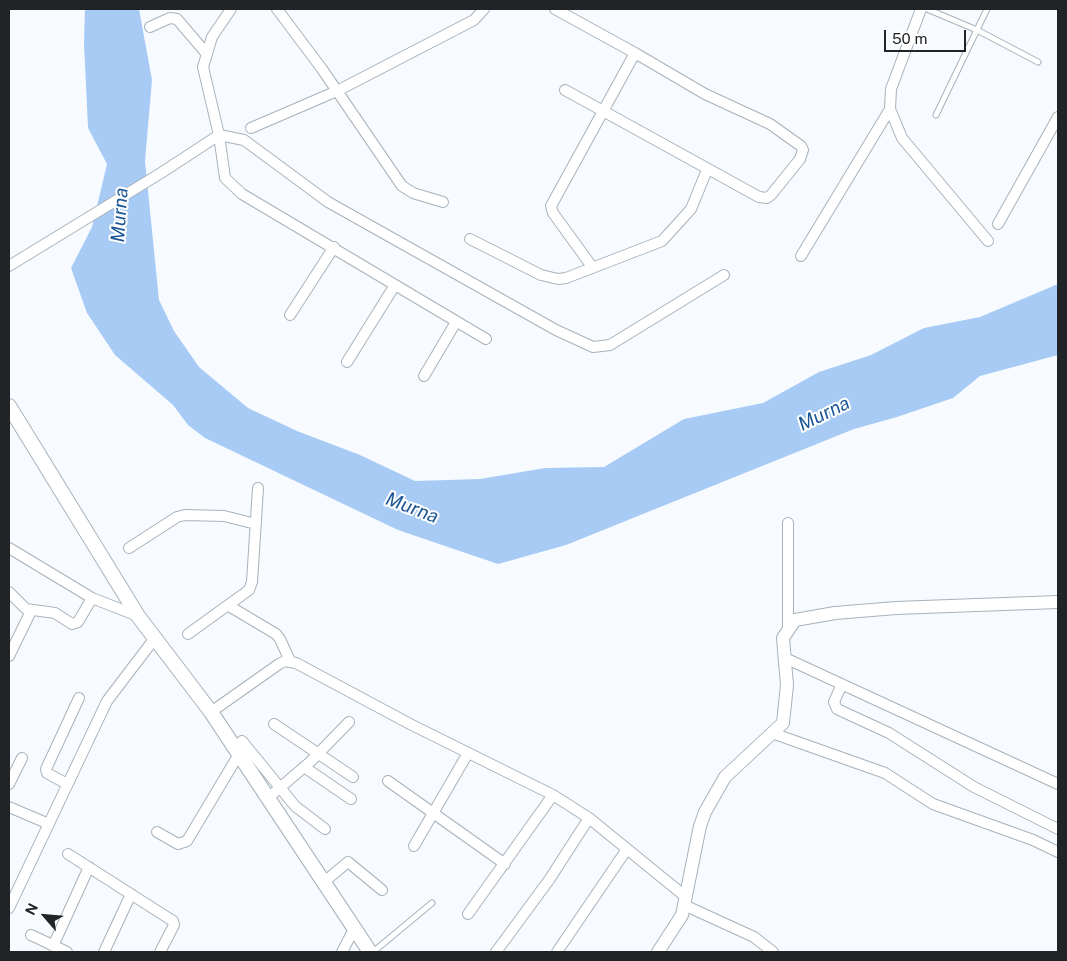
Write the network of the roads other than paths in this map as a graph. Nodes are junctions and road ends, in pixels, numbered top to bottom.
1 (230, 9) edge
2 (277, 9) edge
3 (484, 9) edge
4 (555, 9) edge
5 (921, 9) edge
6 (927, 9) edge
7 (987, 9) edge
8 (150, 27) dead end
9 (977, 30) junction
10 (206, 53) junction
11 (635, 53) junction
12 (1038, 62) dead end
13 (565, 90) dead end
14 (336, 91) junction
15 (890, 109) junction
16 (603, 112) junction
17 (936, 115) dead end
18 (1058, 117) edge
19 (251, 128) dead end
20 (219, 135) junction
21 (707, 170) junction
22 (443, 202) dead end
23 (998, 224) dead end
24 (470, 239) dead end
25 (988, 241) dead end
26 (334, 247) junction
27 (801, 256) dead end
28 (9, 266) edge
29 (593, 268) junction
30 (724, 275) dead end
31 (395, 285) junction
32 (290, 315) dead end
33 (456, 322) junction
34 (486, 339) dead end
35 (347, 362) dead end
36 (424, 376) dead end
37 (9, 406) edge
38 (258, 488) dead end
39 (788, 523) dead end
40 (256, 524) junction
41 (9, 548) edge
42 (129, 548) dead end
43 (9, 592) edge
44 (92, 598) junction
45 (1058, 602) edge
46 (229, 606) junction
47 (31, 611) junction
48 (138, 616) junction
49 (788, 631) junction
50 (188, 634) dead end
51 (155, 638) junction
52 (9, 656) edge
53 (785, 658) junction
54 (290, 661) junction
55 (842, 684) junction
56 (79, 698) dead end
57 (211, 712) junction
58 (349, 722) dead end
59 (274, 724) dead end
60 (772, 733) junction
61 (241, 748) junction
62 (468, 753) junction
63 (318, 754) junction
64 (22, 758) dead end
65 (304, 767) junction
66 (353, 777) dead end
67 (388, 781) dead end
68 (9, 784) edge
69 (68, 784) junction
70 (1058, 784) edge
71 (279, 788) junction
72 (553, 795) junction
73 (268, 798) junction
74 (351, 799) dead end
75 (9, 807) edge
76 (433, 813) junction
77 (589, 818) junction
78 (49, 824) junction
79 (325, 829) dead end
80 (1058, 829) edge
81 (157, 832) dead end
82 (414, 846) dead end
83 (627, 849) junction
84 (1058, 852) edge
85 (68, 854) dead end
86 (505, 864) junction
87 (89, 868) junction
88 (324, 882) junction
89 (382, 890) dead end
90 (131, 894) junction
91 (685, 901) junction
92 (432, 902) dead end
93 (9, 908) edge
94 (468, 914) dead end
95 (354, 928) junction
96 (31, 935) dead end
97 (53, 946) junction
98 (67, 952) edge
99 (104, 952) edge
100 (160, 952) edge
101 (342, 952) edge
102 (371, 952) edge
103 (496, 952) edge
104 (557, 952) edge
105 (658, 952) edge
106 (773, 952) edge

1 - 10 street
2 - 14 street
3 - 14 street
4 - 11 street
5 - 15 street
6 - 9 lane
7 - 9 lane
8 - 10 street
9 - 12 lane
9 - 17 lane
10 - 20 street
11 - 16 street
11 - 21 street
13 - 16 street
14 - 19 street
14 - 22 street
15 - 25 street
15 - 27 street
16 - 21 street
16 - 29 street
18 - 23 street
20 - 26 street
20 - 28 street
20 - 30 street
21 - 29 street
24 - 29 street
26 - 31 street
26 - 32 street
31 - 33 street
31 - 35 street
33 - 34 street
33 - 36 street
37 - 48 main road
38 - 40 street
39 - 49 street
40 - 42 street
40 - 46 street
41 - 44 street
43 - 47 street
44 - 47 street
44 - 48 street
45 - 49 street
46 - 50 street
46 - 54 street
47 - 52 street
48 - 51 main road
49 - 53 street
51 - 57 main road
51 - 69 street
53 - 55 street
53 - 60 street
54 - 57 street
54 - 62 street
55 - 70 street
55 - 80 street
56 - 69 street
57 - 61 main road
58 - 63 street
59 - 63 street
60 - 84 street
60 - 91 street
61 - 71 street
61 - 73 main road
61 - 81 street
62 - 72 street
62 - 76 street
63 - 65 street
63 - 66 street
64 - 68 street
65 - 71 street
65 - 74 street
67 - 76 street
69 - 78 street
71 - 73 street
71 - 79 street
72 - 77 street
72 - 86 street
73 - 88 main road
75 - 78 street
76 - 82 street
76 - 86 street
77 - 83 street
77 - 103 street
78 - 93 street
83 - 91 street
83 - 104 street
85 - 87 street
86 - 94 street
87 - 90 street
87 - 97 street
88 - 89 street
88 - 95 main road
90 - 99 street
90 - 100 street
91 - 105 street
91 - 106 street
92 - 102 lane
95 - 101 street
95 - 102 main road
96 - 97 street
97 - 98 street

